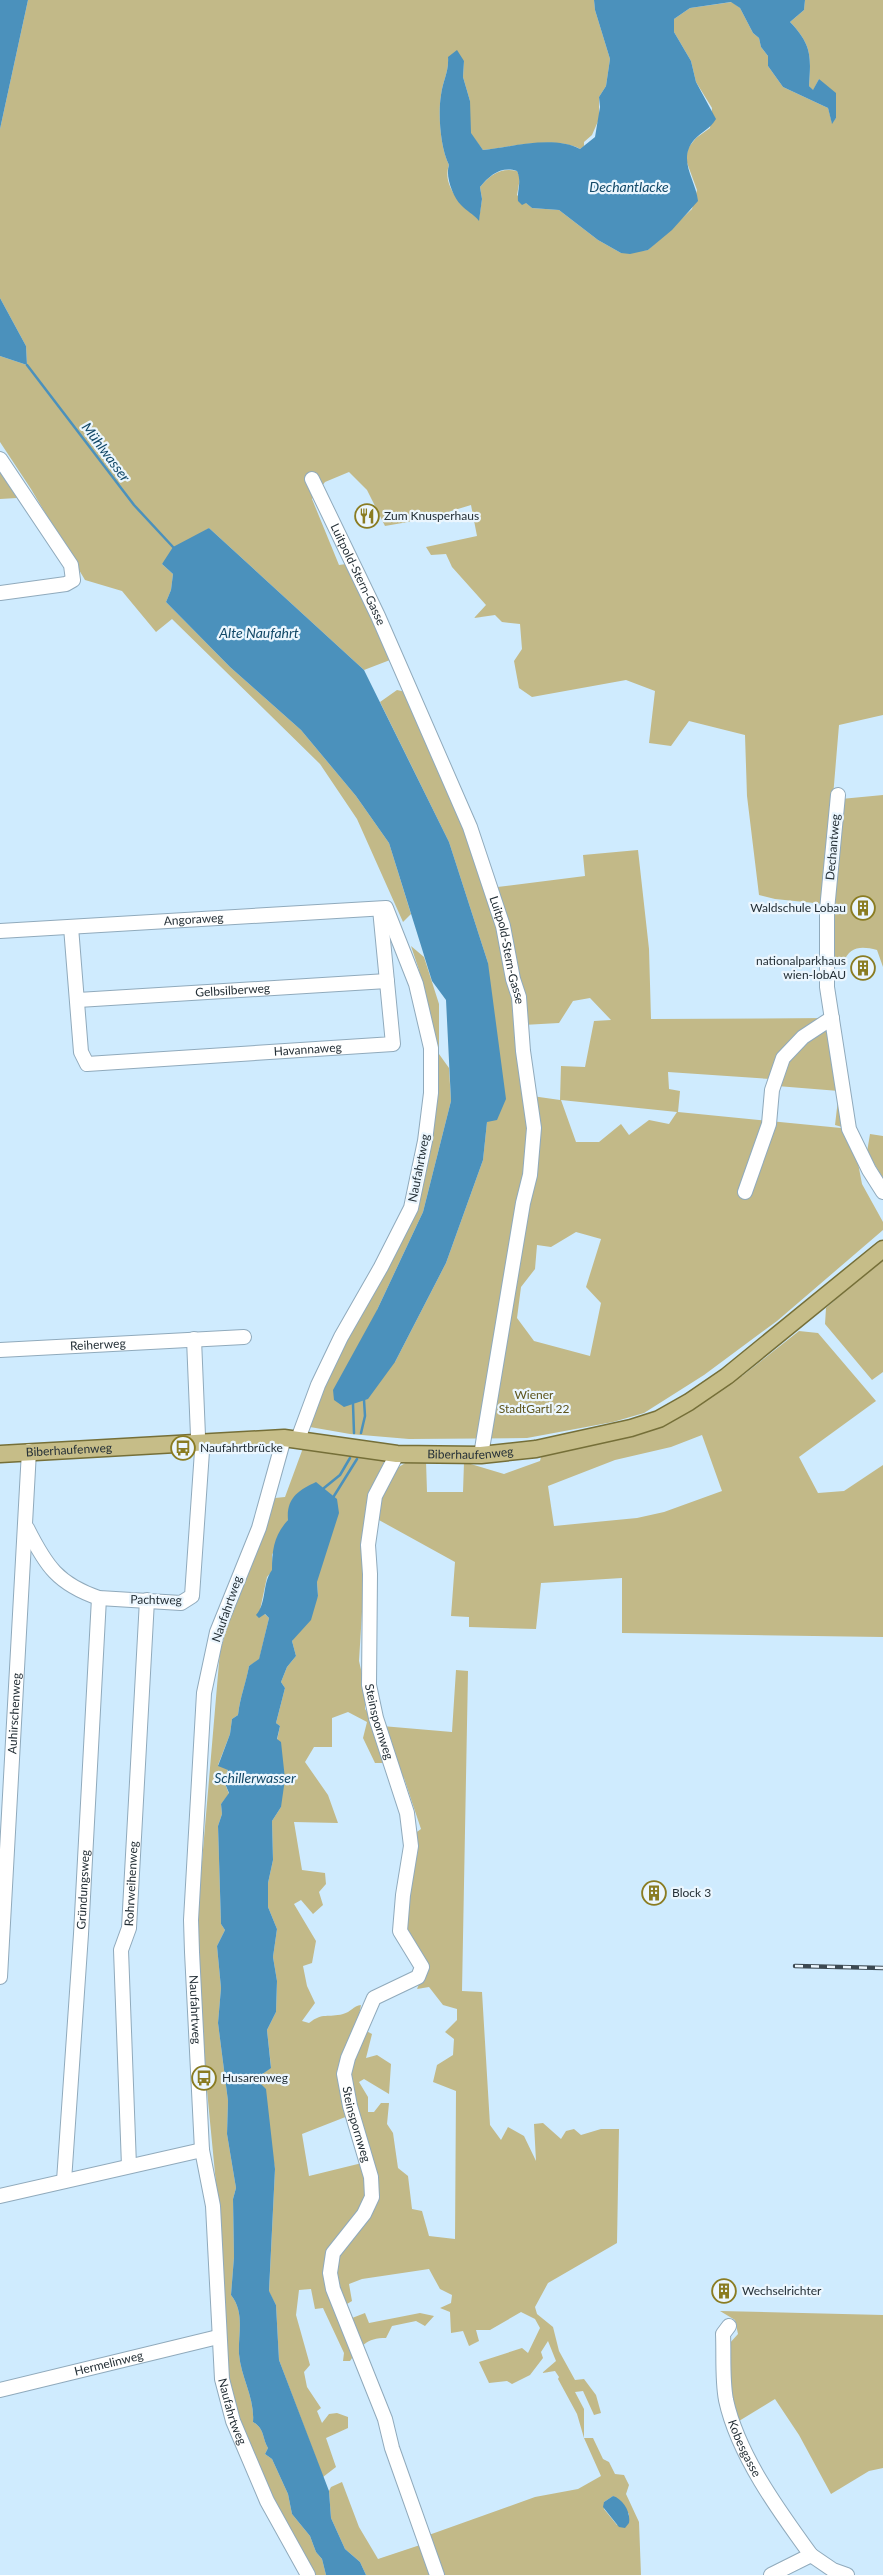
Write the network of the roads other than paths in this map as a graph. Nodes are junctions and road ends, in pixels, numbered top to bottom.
1 (0, 459) edge
2 (312, 479) dead end
3 (0, 592) edge
4 (838, 795) dead end
5 (383, 908) junction
6 (71, 927) junction
7 (0, 931) edge
8 (387, 981) junction
9 (78, 1000) junction
10 (832, 1018) junction
11 (745, 1192) dead end
12 (883, 1192) edge
13 (883, 1249) edge
14 (244, 1336) dead end
15 (194, 1339) junction
16 (0, 1350) edge
17 (291, 1438) junction
18 (200, 1442) junction
19 (30, 1451) junction
20 (0, 1454) edge
21 (396, 1454) junction
22 (481, 1455) junction
23 (27, 1527) junction
24 (99, 1598) junction
25 (147, 1600) junction
26 (0, 1977) edge
27 (202, 2150) junction
28 (129, 2166) junction
29 (64, 2181) junction
30 (0, 2196) edge
31 (729, 2326) dead end
32 (218, 2337) junction
33 (0, 2390) edge
34 (811, 2555) junction
35 (308, 2575) edge
36 (438, 2575) edge
37 (771, 2575) edge
38 (848, 2575) edge

1 - 3 street
2 - 22 street, Luitpold-Stern-Gasse
4 - 10 street, Dechantweg
5 - 6 street, Angoraweg
5 - 8 street, Havannaweg
5 - 17 street, Naufahrtweg
6 - 7 street, Angoraweg
6 - 9 street
8 - 9 street, Gelbsilberweg
8 - 9 street, Havannaweg
10 - 11 street
10 - 12 street, Dechantweg
13 - 22 main road, Biberhaufenweg
14 - 15 street, Reiherweg
15 - 16 street, Reiherweg
15 - 18 street
17 - 18 main road, Biberhaufenweg
17 - 21 main road, Biberhaufenweg
17 - 27 street, Naufahrtweg
18 - 19 main road, Biberhaufenweg
18 - 25 street, Pachtweg
19 - 20 main road, Biberhaufenweg
19 - 23 street, Auhirschenweg
21 - 22 main road, Biberhaufenweg
21 - 36 street, Steinspornweg
23 - 24 street, Pachtweg
23 - 26 street, Auhirschenweg
24 - 25 street, Pachtweg
24 - 29 street, Gründungsweg
25 - 28 street, Rohrweihenweg
27 - 28 street
27 - 32 street, Naufahrtweg
28 - 29 street
29 - 30 street
31 - 34 street, Kobesgasse
32 - 33 street, Hermelinweg
32 - 35 street, Naufahrtweg
34 - 37 street
34 - 38 street

